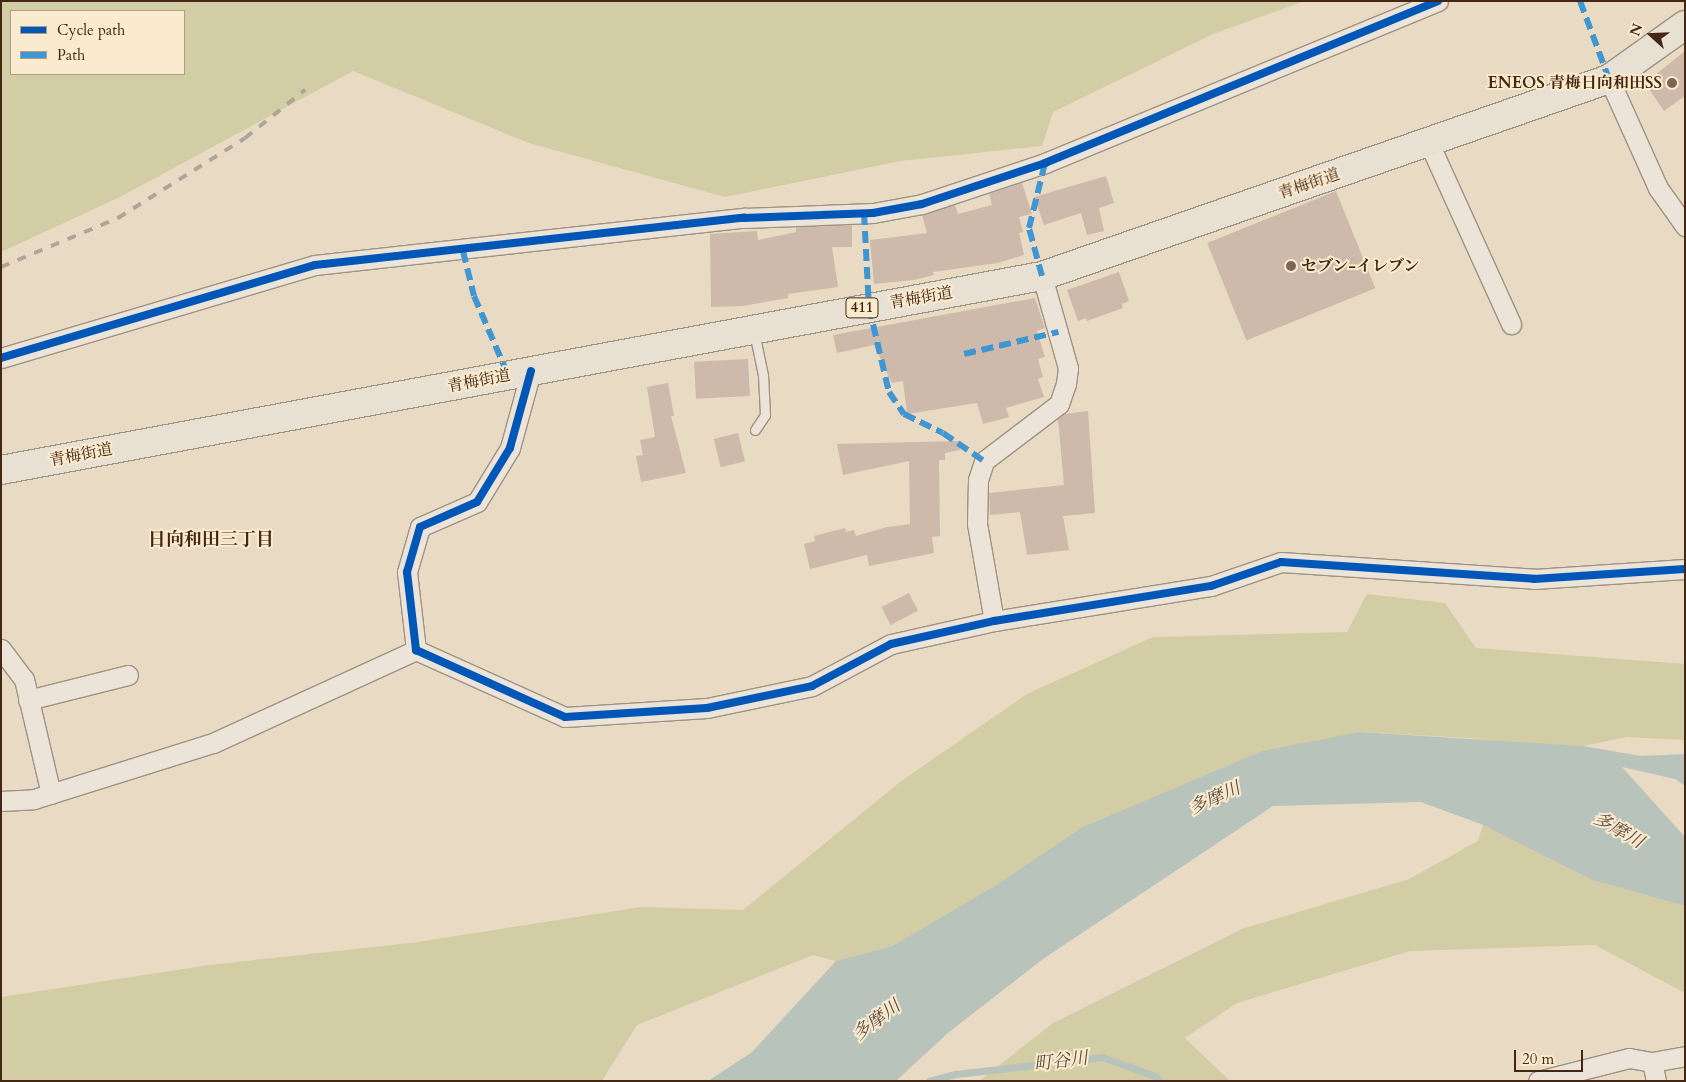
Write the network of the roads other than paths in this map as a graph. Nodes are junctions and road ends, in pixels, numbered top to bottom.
1 (1438, 1) edge
2 (1685, 25) edge
3 (1609, 78) junction
4 (1429, 142) junction
5 (1685, 226) edge
6 (1042, 276) junction
7 (1511, 324) dead end
8 (754, 329) junction
9 (1, 358) edge
10 (531, 371) junction
11 (755, 430) dead end
12 (1, 470) edge
13 (1685, 569) edge
14 (994, 620) junction
15 (1, 649) edge
16 (416, 650) junction
17 (128, 675) dead end
18 (28, 700) junction
19 (51, 794) junction
20 (1, 801) edge
21 (1685, 1056) edge
22 (1652, 1062) junction
23 (1546, 1080) edge
24 (1656, 1081) edge

1 - 9 street
2 - 3 highway, 青梅街道 / 411
3 - 4 highway, 青梅街道 / 411
3 - 5 street
4 - 6 highway, 青梅街道 / 411
4 - 7 street
6 - 8 highway, 青梅街道 / 411
6 - 14 street
8 - 10 highway, 青梅街道 / 411
8 - 11 lane
10 - 12 highway, 青梅街道 / 411
10 - 16 street
13 - 14 street
14 - 16 street
15 - 18 street
16 - 19 street
17 - 18 street
18 - 19 street
19 - 20 street
21 - 22 street
22 - 23 street
22 - 24 street

